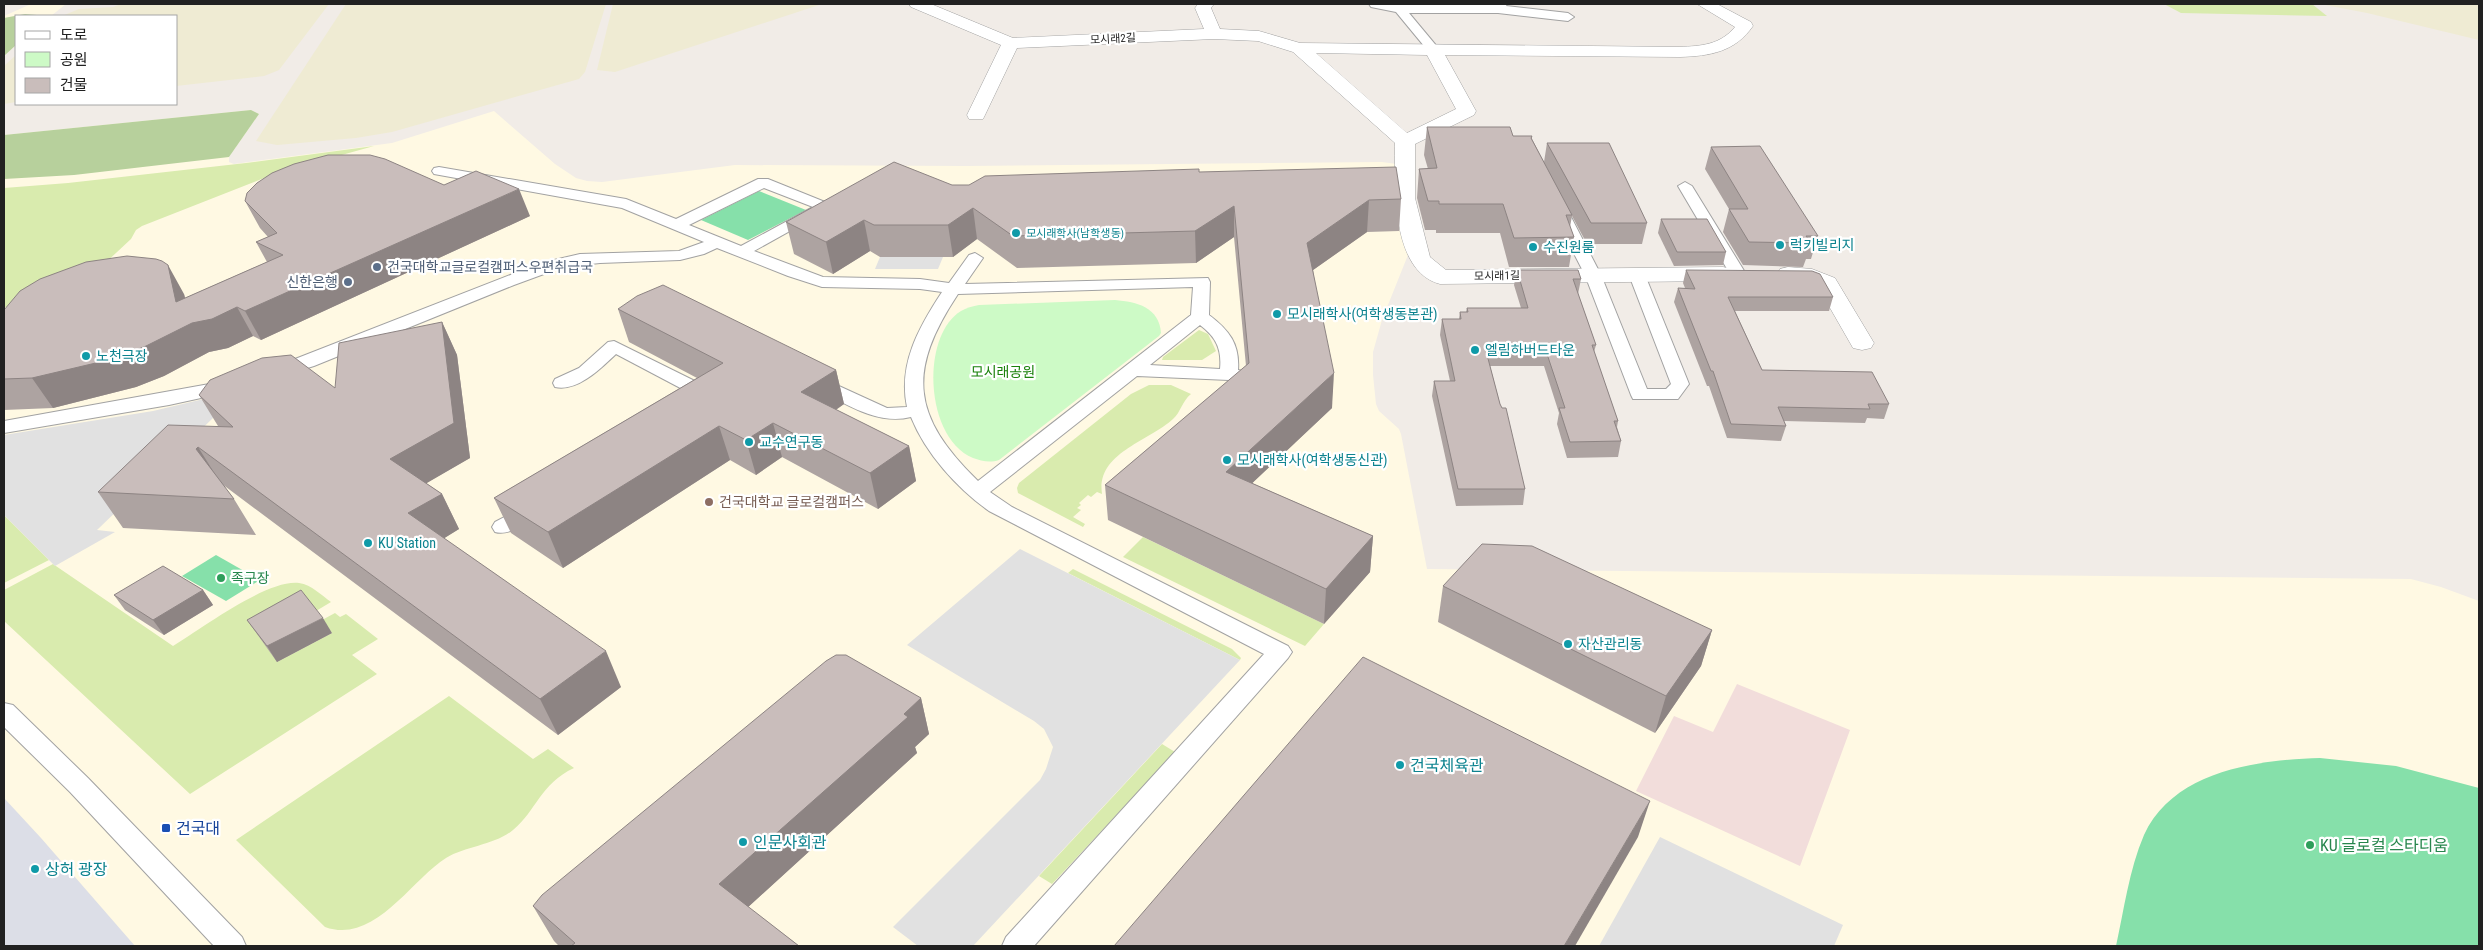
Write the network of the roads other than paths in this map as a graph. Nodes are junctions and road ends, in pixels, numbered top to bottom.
1 (917, 4) edge
2 (1206, 4) edge
3 (1375, 4) edge
4 (1705, 4) edge
5 (1500, 7) edge
6 (1400, 9) junction
7 (1568, 17) dead end
8 (1214, 34) junction
9 (1011, 43) junction
10 (1299, 48) junction
11 (1433, 49) junction
12 (976, 115) dead end
13 (1405, 141) junction
14 (439, 171) dead end
15 (1685, 186) dead end
16 (1554, 199) edge
17 (678, 224) junction
18 (717, 242) junction
19 (741, 252) junction
20 (975, 258) dead end
21 (1593, 274) junction
22 (1637, 274) junction
23 (1755, 274) junction
24 (953, 289) junction
25 (1200, 317) junction
26 (1862, 343) dead end
27 (1132, 370) junction
28 (803, 374) edge
29 (562, 383) dead end
30 (697, 409) edge
31 (916, 410) junction
32 (4, 427) edge
33 (977, 492) junction
34 (544, 502) edge
35 (502, 527) dead end
36 (4, 712) edge
37 (232, 946) edge
38 (1016, 946) edge

1 - 9 street, 모시래2길
2 - 8 street
3 - 6 lane
4 - 11 street
5 - 6 lane
5 - 7 lane
6 - 11 lane
8 - 9 street, 모시래2길
8 - 10 street
9 - 12 street
10 - 11 street
10 - 13 street
11 - 13 street
13 - 21 street, 모시래1길
14 - 17 lane
15 - 23 lane
16 - 21 lane
17 - 18 lane
17 - 19 lane
18 - 19 lane
18 - 32 lane
19 - 24 lane
20 - 24 lane
21 - 22 street, 모시래1길
21 - 22 lane
22 - 23 street, 모시래1길
23 - 26 street, 모시래1길
24 - 25 lane
24 - 31 lane
25 - 27 lane
25 - 27 lane
27 - 33 lane
28 - 31 lane
29 - 30 lane
31 - 33 lane
33 - 38 lane
34 - 35 lane
36 - 37 lane

